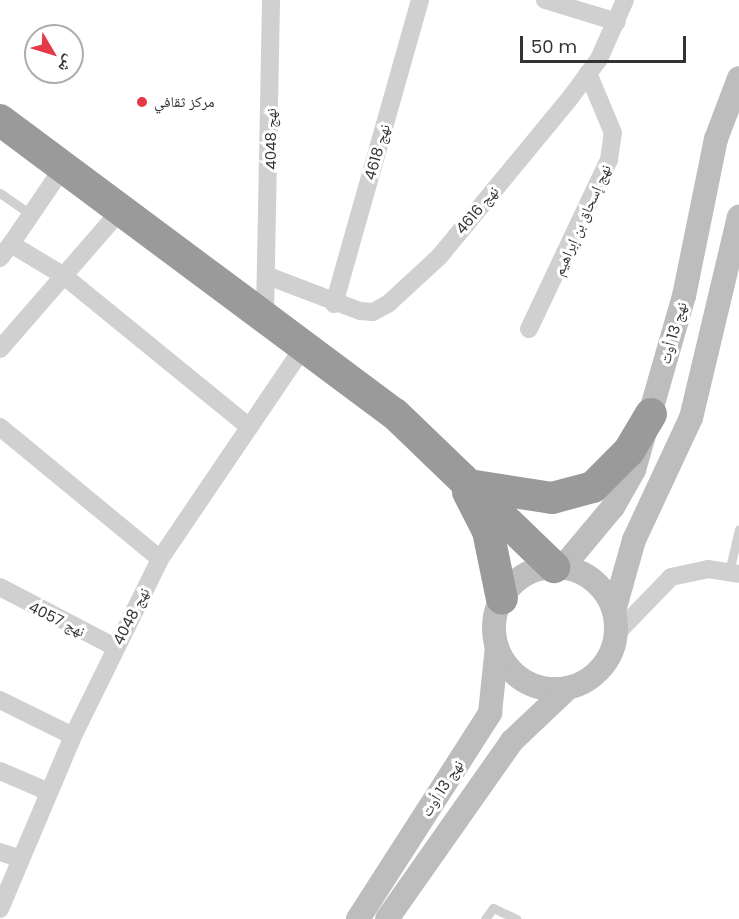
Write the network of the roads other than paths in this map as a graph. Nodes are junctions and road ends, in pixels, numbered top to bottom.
1 (272, 0) edge
2 (420, 0) edge
3 (545, 0) edge
4 (625, 0) edge
5 (617, 22) junction
6 (588, 73) junction
7 (739, 78) edge
8 (0, 120) edge
9 (64, 166) junction
10 (0, 193) edge
11 (120, 211) junction
12 (31, 215) junction
13 (739, 217) edge
14 (5, 251) edge
15 (733, 272) edge
16 (64, 276) junction
17 (268, 276) junction
18 (334, 304) junction
19 (265, 314) junction
20 (529, 329) dead end
21 (305, 345) junction
22 (0, 349) edge
23 (651, 414) junction
24 (0, 427) edge
25 (249, 428) junction
26 (464, 479) junction
27 (739, 529) edge
28 (160, 559) junction
29 (558, 568) junction
30 (734, 573) edge
31 (0, 587) edge
32 (502, 599) junction
33 (615, 622) junction
34 (497, 646) junction
35 (115, 647) junction
36 (568, 688) junction
37 (0, 700) edge
38 (73, 736) junction
39 (0, 771) edge
40 (49, 792) junction
41 (0, 852) edge
42 (21, 859) junction
43 (0, 909) edge
44 (358, 919) edge
45 (387, 919) edge
46 (485, 919) edge
47 (517, 919) edge

1 - 17 street, نهج 4048
2 - 18 street, نهج 4618
3 - 5 street
4 - 5 street, نهج 4616
5 - 6 street, نهج 4616
6 - 18 street, نهج 4616
6 - 20 street, نهج إسحاق بن إبراهيم
7 - 23 main road, نهج 13 أوت
8 - 9 highway
9 - 11 highway
9 - 12 street
10 - 12 lane
11 - 16 street
11 - 19 highway
12 - 14 street
13 - 15 main road
14 - 16 street
15 - 33 main road
16 - 22 street
16 - 25 street
17 - 18 street, نهج 4616
17 - 19 street, نهج 4048
19 - 21 highway
21 - 25 street, نهج 4048
21 - 26 highway
23 - 26 highway
23 - 29 main road, نهج 13 أوت
24 - 28 street
25 - 28 street, نهج 4048
26 - 29 highway
26 - 32 highway
27 - 30 lane
28 - 35 street, نهج 4048
29 - 32 main road
29 - 33 main road
30 - 33 street
31 - 35 street, نهج 4057
32 - 34 main road
33 - 36 main road
34 - 36 main road
34 - 44 main road, نهج 13 أوت
35 - 38 street, نهج 4048
36 - 45 main road, نهج 13 أوت
37 - 38 street
38 - 40 street, نهج 4048
39 - 40 street
40 - 42 street, نهج 4048
41 - 42 street
42 - 43 street, نهج 4048
46 - 47 lane

